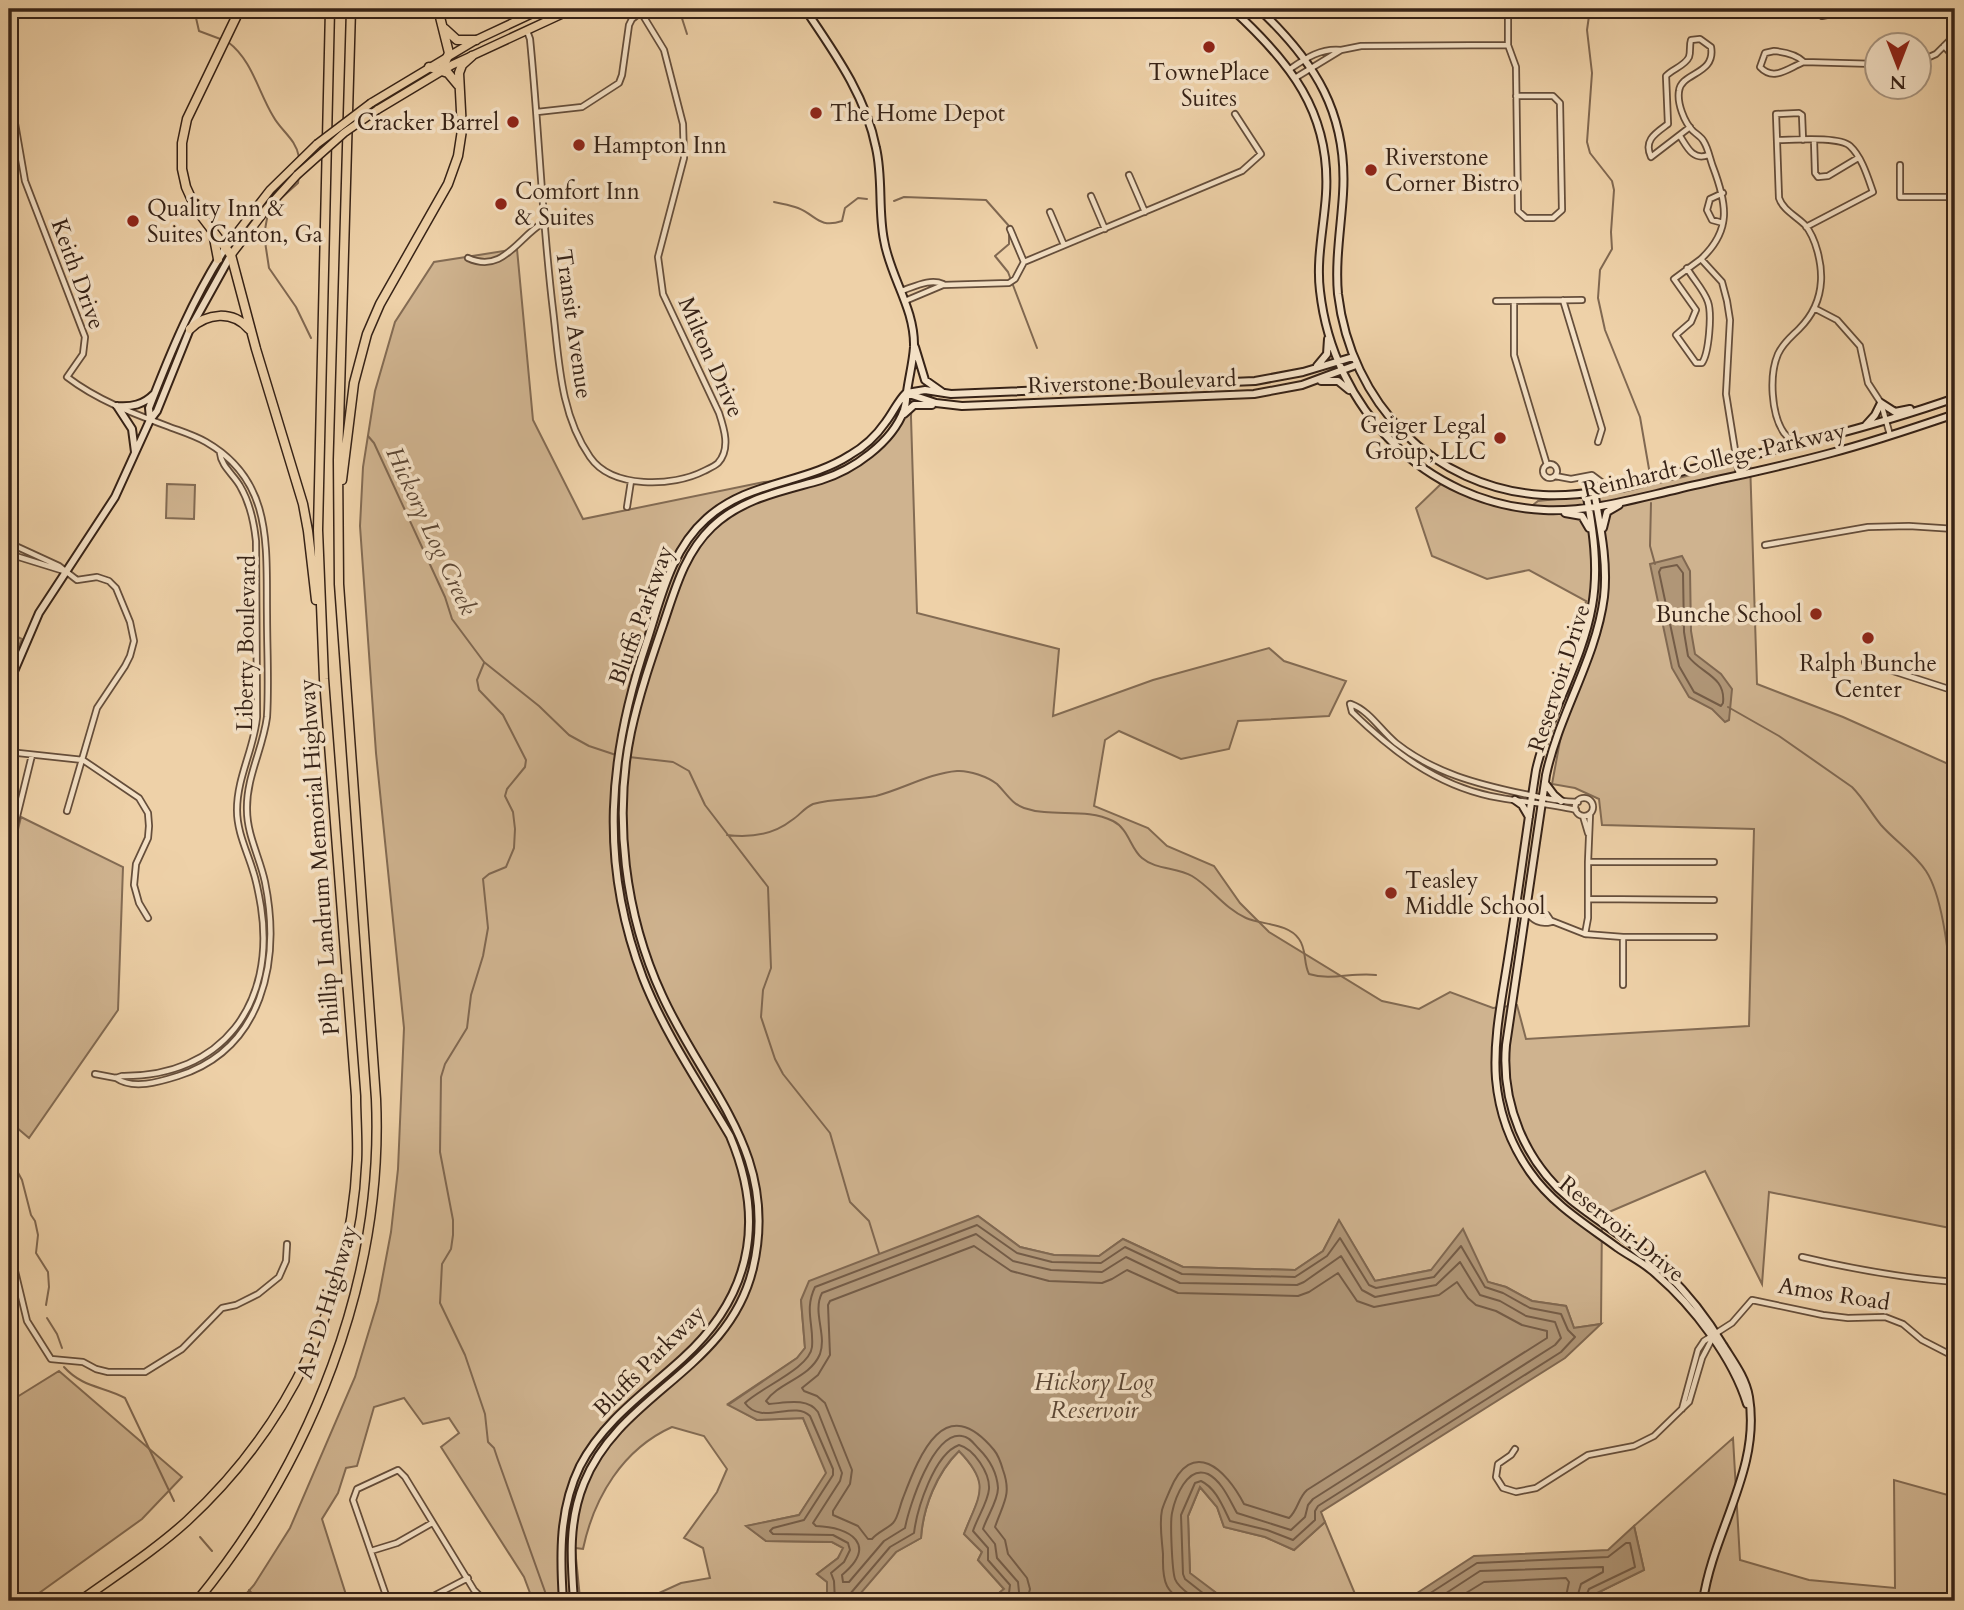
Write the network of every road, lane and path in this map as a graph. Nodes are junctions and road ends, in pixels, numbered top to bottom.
1 (240, 9) edge
2 (330, 9) edge
3 (351, 9) edge
4 (438, 9) edge
5 (542, 9) edge
6 (573, 9) edge
7 (805, 9) edge
8 (1232, 9) edge
9 (1259, 9) edge
10 (1508, 9) edge
11 (1813, 9) edge
12 (1832, 9) edge
13 (640, 10) edge
14 (443, 26) junction
15 (526, 29) junction
16 (1955, 35) edge
17 (476, 40) junction
18 (1508, 44) junction
19 (1944, 46) junction
20 (1341, 50) junction
21 (449, 55) junction
22 (472, 55) junction
23 (1932, 56) edge
24 (1955, 58) edge
25 (1306, 59) junction
26 (1804, 62) junction
27 (1862, 64) edge
28 (429, 67) junction
29 (1311, 67) junction
30 (1290, 69) junction
31 (442, 70) junction
32 (1296, 78) junction
33 (458, 85) junction
34 (9, 89) edge
35 (1516, 96) junction
36 (374, 106) junction
37 (537, 112) junction
38 (1236, 114) dead end
39 (1690, 127) junction
40 (1680, 136) junction
41 (1777, 140) junction
42 (1803, 140) junction
43 (1814, 140) junction
44 (1708, 155) junction
45 (1858, 158) junction
46 (1900, 165) dead end
47 (1129, 175) dead end
48 (1723, 193) junction
49 (1091, 196) dead end
50 (1955, 197) edge
51 (1050, 212) dead end
52 (1145, 212) junction
53 (544, 222) junction
54 (1724, 223) junction
55 (1807, 227) junction
56 (1010, 229) dead end
57 (1105, 229) junction
58 (212, 232) junction
59 (1064, 245) junction
60 (229, 251) junction
61 (468, 258) dead end
62 (218, 259) junction
63 (1701, 260) junction
64 (1024, 262) junction
65 (1687, 268) junction
66 (943, 285) junction
67 (901, 291) junction
68 (1563, 300) junction
69 (1582, 300) dead end
70 (905, 301) junction
71 (1496, 301) dead end
72 (1514, 301) junction
73 (1814, 308) junction
74 (190, 329) junction
75 (1328, 333) junction
76 (252, 334) junction
77 (914, 342) junction
78 (1353, 357) junction
79 (1337, 361) junction
80 (1356, 365) junction
81 (1313, 369) junction
82 (1341, 370) junction
83 (1309, 382) junction
84 (155, 393) junction
85 (906, 393) junction
86 (946, 394) junction
87 (1353, 394) junction
88 (1955, 398) edge
89 (1881, 403) junction
90 (943, 404) junction
91 (1940, 404) junction
92 (117, 406) junction
93 (1955, 414) edge
94 (901, 418) junction
95 (150, 420) junction
96 (1886, 420) junction
97 (1863, 428) junction
98 (1890, 435) junction
99 (1598, 442) dead end
100 (1807, 443) junction
101 (135, 453) junction
102 (220, 453) junction
103 (1736, 459) junction
104 (1547, 465) junction
105 (1555, 475) junction
106 (1739, 475) junction
107 (1587, 476) junction
108 (796, 477) junction
109 (631, 481) junction
110 (663, 482) joint
111 (1625, 485) junction
112 (799, 486) junction
113 (1590, 492) junction
114 (1633, 499) junction
115 (627, 507) dead end
116 (1593, 508) junction
117 (1542, 510) junction
118 (338, 517) junction
119 (1955, 529) edge
120 (1602, 537) junction
121 (1593, 540) junction
122 (9, 543) edge
123 (1765, 545) dead end
124 (9, 554) edge
125 (65, 572) junction
126 (651, 630) junction
127 (660, 633) junction
128 (1865, 662) dead end
129 (324, 679) junction
130 (9, 682) edge
131 (1955, 691) edge
132 (9, 752) edge
133 (32, 755) junction
134 (83, 760) junction
135 (351, 770) joint
136 (1545, 783) junction
137 (1532, 799) junction
138 (1516, 800) junction
139 (1561, 800) junction
140 (1542, 801) junction
141 (1578, 802) junction
142 (1576, 810) junction
143 (67, 811) dead end
144 (1591, 813) junction
145 (1583, 816) junction
146 (1529, 818) junction
147 (1588, 834) junction
148 (9, 849) edge
149 (1588, 862) junction
150 (1714, 862) dead end
151 (1589, 900) junction
152 (1714, 900) dead end
153 (1515, 913) junction
154 (1527, 915) junction
155 (148, 918) dead end
156 (1552, 921) junction
157 (1585, 934) junction
158 (1623, 937) junction
159 (1714, 937) dead end
160 (1623, 985) dead end
161 (95, 1074) dead end
162 (116, 1078) junction
163 (709, 1080) junction
164 (700, 1085) junction
165 (287, 1244) dead end
166 (9, 1246) edge
167 (1802, 1256) dead end
168 (1955, 1282) edge
169 (1714, 1336) junction
170 (1955, 1357) edge
171 (1514, 1449) dead end
172 (432, 1523) junction
173 (371, 1551) junction
174 (468, 1578) junction
175 (573, 1584) junction
176 (562, 1585) junction
177 (80, 1601) edge
178 (197, 1601) edge
179 (388, 1601) edge
180 (424, 1601) edge
181 (485, 1601) edge
182 (563, 1601) edge
183 (574, 1601) edge
184 (1703, 1601) edge

1 - 58 highway
2 - 129 highway, Phillip Landrum Memorial Highway
3 - 118 highway, Phillip Landrum Memorial Highway
4 - 14 highway
5 - 17 main road
6 - 15 main road
7 - 67 street
8 - 30 street, Reinhardt College Parkway
9 - 25 street, Reinhardt College Parkway
10 - 18 street
11 - 12 street
13 - 37 street
13 - 110 street, Milton Drive
14 - 17 highway
14 - 21 highway
15 - 22 main road
15 - 37 street, Transit Avenue
16 - 19 street
17 - 21 main road
18 - 20 street
18 - 35 street
19 - 23 street
19 - 24 street
20 - 25 street
20 - 29 street
21 - 28 main road
21 - 31 highway
22 - 31 main road
22 - 33 highway
25 - 29 street, Reinhardt College Parkway
25 - 30 street
26 - 26 street
26 - 27 street
28 - 31 highway
28 - 36 main road
29 - 32 street
29 - 78 street, Reinhardt College Parkway
30 - 32 street, Reinhardt College Parkway
31 - 33 highway
31 - 36 main road
32 - 75 street, Reinhardt College Parkway
33 - 118 highway
34 - 92 street, Keith Drive
35 - 35 street
36 - 60 main road, bridge
36 - 60 main road, bridge
37 - 53 street, Transit Avenue
38 - 52 street
39 - 40 street
39 - 40 street
39 - 44 street
40 - 44 street
41 - 42 street
41 - 42 street
41 - 55 street
42 - 43 street
43 - 45 street
43 - 45 street
44 - 48 street
45 - 55 street
46 - 50 street
47 - 52 street
48 - 54 street
48 - 54 street
49 - 57 street
51 - 59 street
52 - 57 street
53 - 61 street
53 - 109 street, Transit Avenue
54 - 63 street
55 - 73 street
56 - 64 street
57 - 59 street
58 - 60 highway
58 - 62 highway
59 - 64 street
60 - 62 street
60 - 74 street
60 - 76 highway
62 - 84 street
63 - 65 street
63 - 103 street
64 - 66 street
65 - 65 street
66 - 67 street
66 - 70 street
67 - 70 street
68 - 69 street
68 - 72 street
68 - 99 street
70 - 77 street
71 - 72 street
72 - 104 street
73 - 89 street
73 - 100 street
74 - 76 highway
74 - 95 street
75 - 79 street, Reinhardt College Parkway
75 - 81 street
76 - 129 highway
77 - 85 street
77 - 86 street
78 - 79 street, Riverstone Boulevard
78 - 80 street, Reinhardt College Parkway
79 - 81 street, Riverstone Boulevard
79 - 82 street, Reinhardt College Parkway
80 - 82 street, Riverstone Boulevard
80 - 113 street, Reinhardt College Parkway
81 - 86 street, Riverstone Boulevard
82 - 83 street, Riverstone Boulevard
82 - 87 street, Reinhardt College Parkway
83 - 87 street
83 - 90 street, Riverstone Boulevard
84 - 92 street
84 - 95 street
85 - 86 street, Riverstone Boulevard
85 - 90 street, Riverstone Boulevard
85 - 94 street, Bluffs Parkway
85 - 108 street, Bluffs Parkway
87 - 117 street, Reinhardt College Parkway
88 - 91 street, Reinhardt College Parkway
89 - 91 street
89 - 96 street
89 - 97 street
90 - 94 street
91 - 96 street, Reinhardt College Parkway
92 - 95 street, Keith Drive
92 - 101 street
93 - 98 street, Reinhardt College Parkway
94 - 112 street, Bluffs Parkway
95 - 101 street
95 - 102 street, Liberty Boulevard
96 - 97 street, Reinhardt College Parkway
96 - 98 street
97 - 100 street, Reinhardt College Parkway
98 - 106 street, Reinhardt College Parkway
100 - 103 street, Reinhardt College Parkway
101 - 125 street
102 - 162 street, Liberty Boulevard
102 - 162 street, Liberty Boulevard
103 - 106 street
103 - 111 street, Reinhardt College Parkway
104 - 105 street
104 - 105 street
105 - 107 street
106 - 114 street, Reinhardt College Parkway
107 - 111 street
107 - 113 street
108 - 112 street
108 - 126 street, Bluffs Parkway
109 - 110 street, Transit Avenue
109 - 115 street
111 - 113 street, Reinhardt College Parkway
112 - 127 street, Bluffs Parkway
113 - 116 street, Reservoir Drive
114 - 116 street, Reinhardt College Parkway
114 - 120 street
116 - 117 street, Reinhardt College Parkway
116 - 120 street, Reservoir Drive
116 - 121 street, Reservoir Drive
117 - 121 street
118 - 135 highway, Phillip Landrum Memorial Highway
119 - 123 street
120 - 136 street, Reservoir Drive
121 - 137 street, Reservoir Drive
122 - 125 street
124 - 125 street
125 - 130 street
125 - 134 street
126 - 127 street
126 - 164 street, Bluffs Parkway
127 - 163 street, Bluffs Parkway
128 - 131 street
129 - 177 highway, Phillip Landrum Memorial Highway
132 - 133 street
133 - 134 street
133 - 148 street
134 - 143 street
134 - 155 street
135 - 178 highway, A P D Highway
136 - 139 street
136 - 140 street, Reservoir Drive
137 - 138 street
137 - 138 street
137 - 140 street
137 - 146 street, Reservoir Drive
138 - 146 street
139 - 140 street
139 - 141 street
140 - 142 street
140 - 154 street, Reservoir Drive
141 - 142 street
141 - 144 street
142 - 145 street
144 - 145 street
144 - 147 street
145 - 147 street
146 - 153 street, Reservoir Drive
147 - 149 street
149 - 150 street
149 - 151 street
151 - 152 street
151 - 157 street
153 - 154 street
153 - 169 street, Reservoir Drive
154 - 156 street
154 - 156 street
154 - 169 street, Reservoir Drive
156 - 157 street
157 - 158 street
158 - 159 street
158 - 160 street
161 - 162 street, Liberty Boulevard
163 - 164 street
163 - 175 street, Bluffs Parkway
164 - 176 street, Bluffs Parkway
165 - 166 street
167 - 168 street
169 - 170 street, Amos Road
169 - 171 street
169 - 184 street, Reservoir Drive
172 - 173 street
172 - 173 street
172 - 174 street
173 - 179 street
174 - 180 street
174 - 181 street
175 - 176 street
175 - 183 street, Bluffs Parkway
176 - 182 street, Bluffs Parkway

